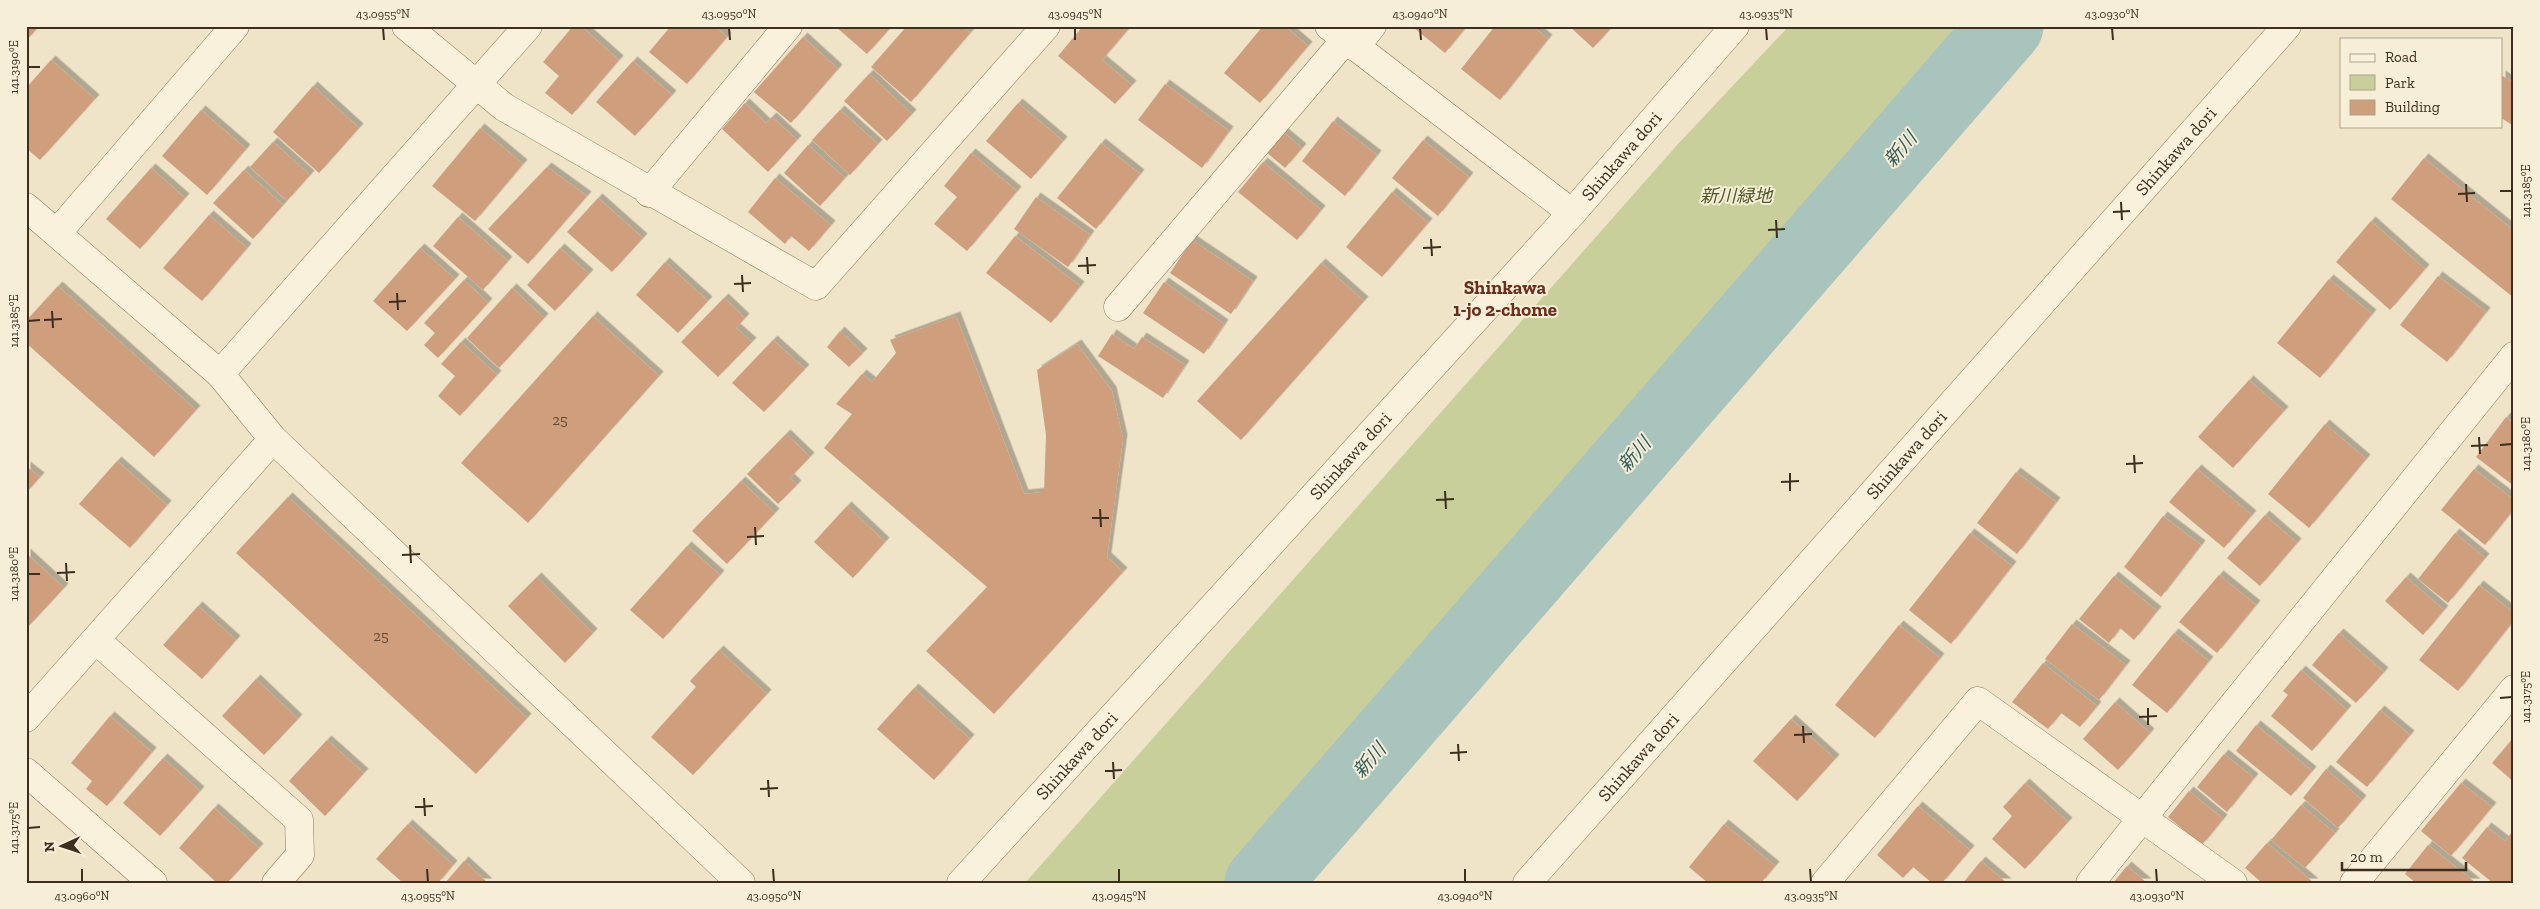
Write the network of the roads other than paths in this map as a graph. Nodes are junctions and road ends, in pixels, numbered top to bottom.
1 (234, 26) edge
2 (406, 26) edge
3 (528, 26) edge
4 (788, 26) edge
5 (1046, 26) edge
6 (1372, 26) edge
7 (1735, 26) edge
8 (2287, 26) edge
9 (1343, 37) edge
10 (476, 86) junction
11 (649, 192) junction
12 (26, 207) edge
13 (1572, 212) junction
14 (57, 233) junction
15 (1118, 307) dead end
16 (2513, 358) edge
17 (220, 374) junction
18 (273, 439) junction
19 (96, 640) junction
20 (2514, 689) edge
21 (26, 718) edge
22 (26, 772) edge
23 (2143, 817) junction
24 (153, 883) edge
25 (276, 883) edge
26 (741, 883) edge
27 (961, 883) edge
28 (1527, 883) edge
29 (1826, 883) edge
30 (2090, 883) edge
31 (2233, 883) edge
32 (2354, 883) edge

1 - 14 street
2 - 10 street
3 - 10 street
4 - 11 street
5 - 11 street
6 - 9 street
7 - 13 street, Shinkawa dori
8 - 28 street, Shinkawa dori
9 - 13 street
9 - 15 street
10 - 11 street
10 - 17 street
12 - 14 street
13 - 27 street, Shinkawa dori
14 - 17 street
16 - 23 street
17 - 18 street
18 - 19 street
18 - 26 street
19 - 21 street
19 - 25 street
20 - 32 street
22 - 24 street
23 - 29 street
23 - 30 street
23 - 31 street

